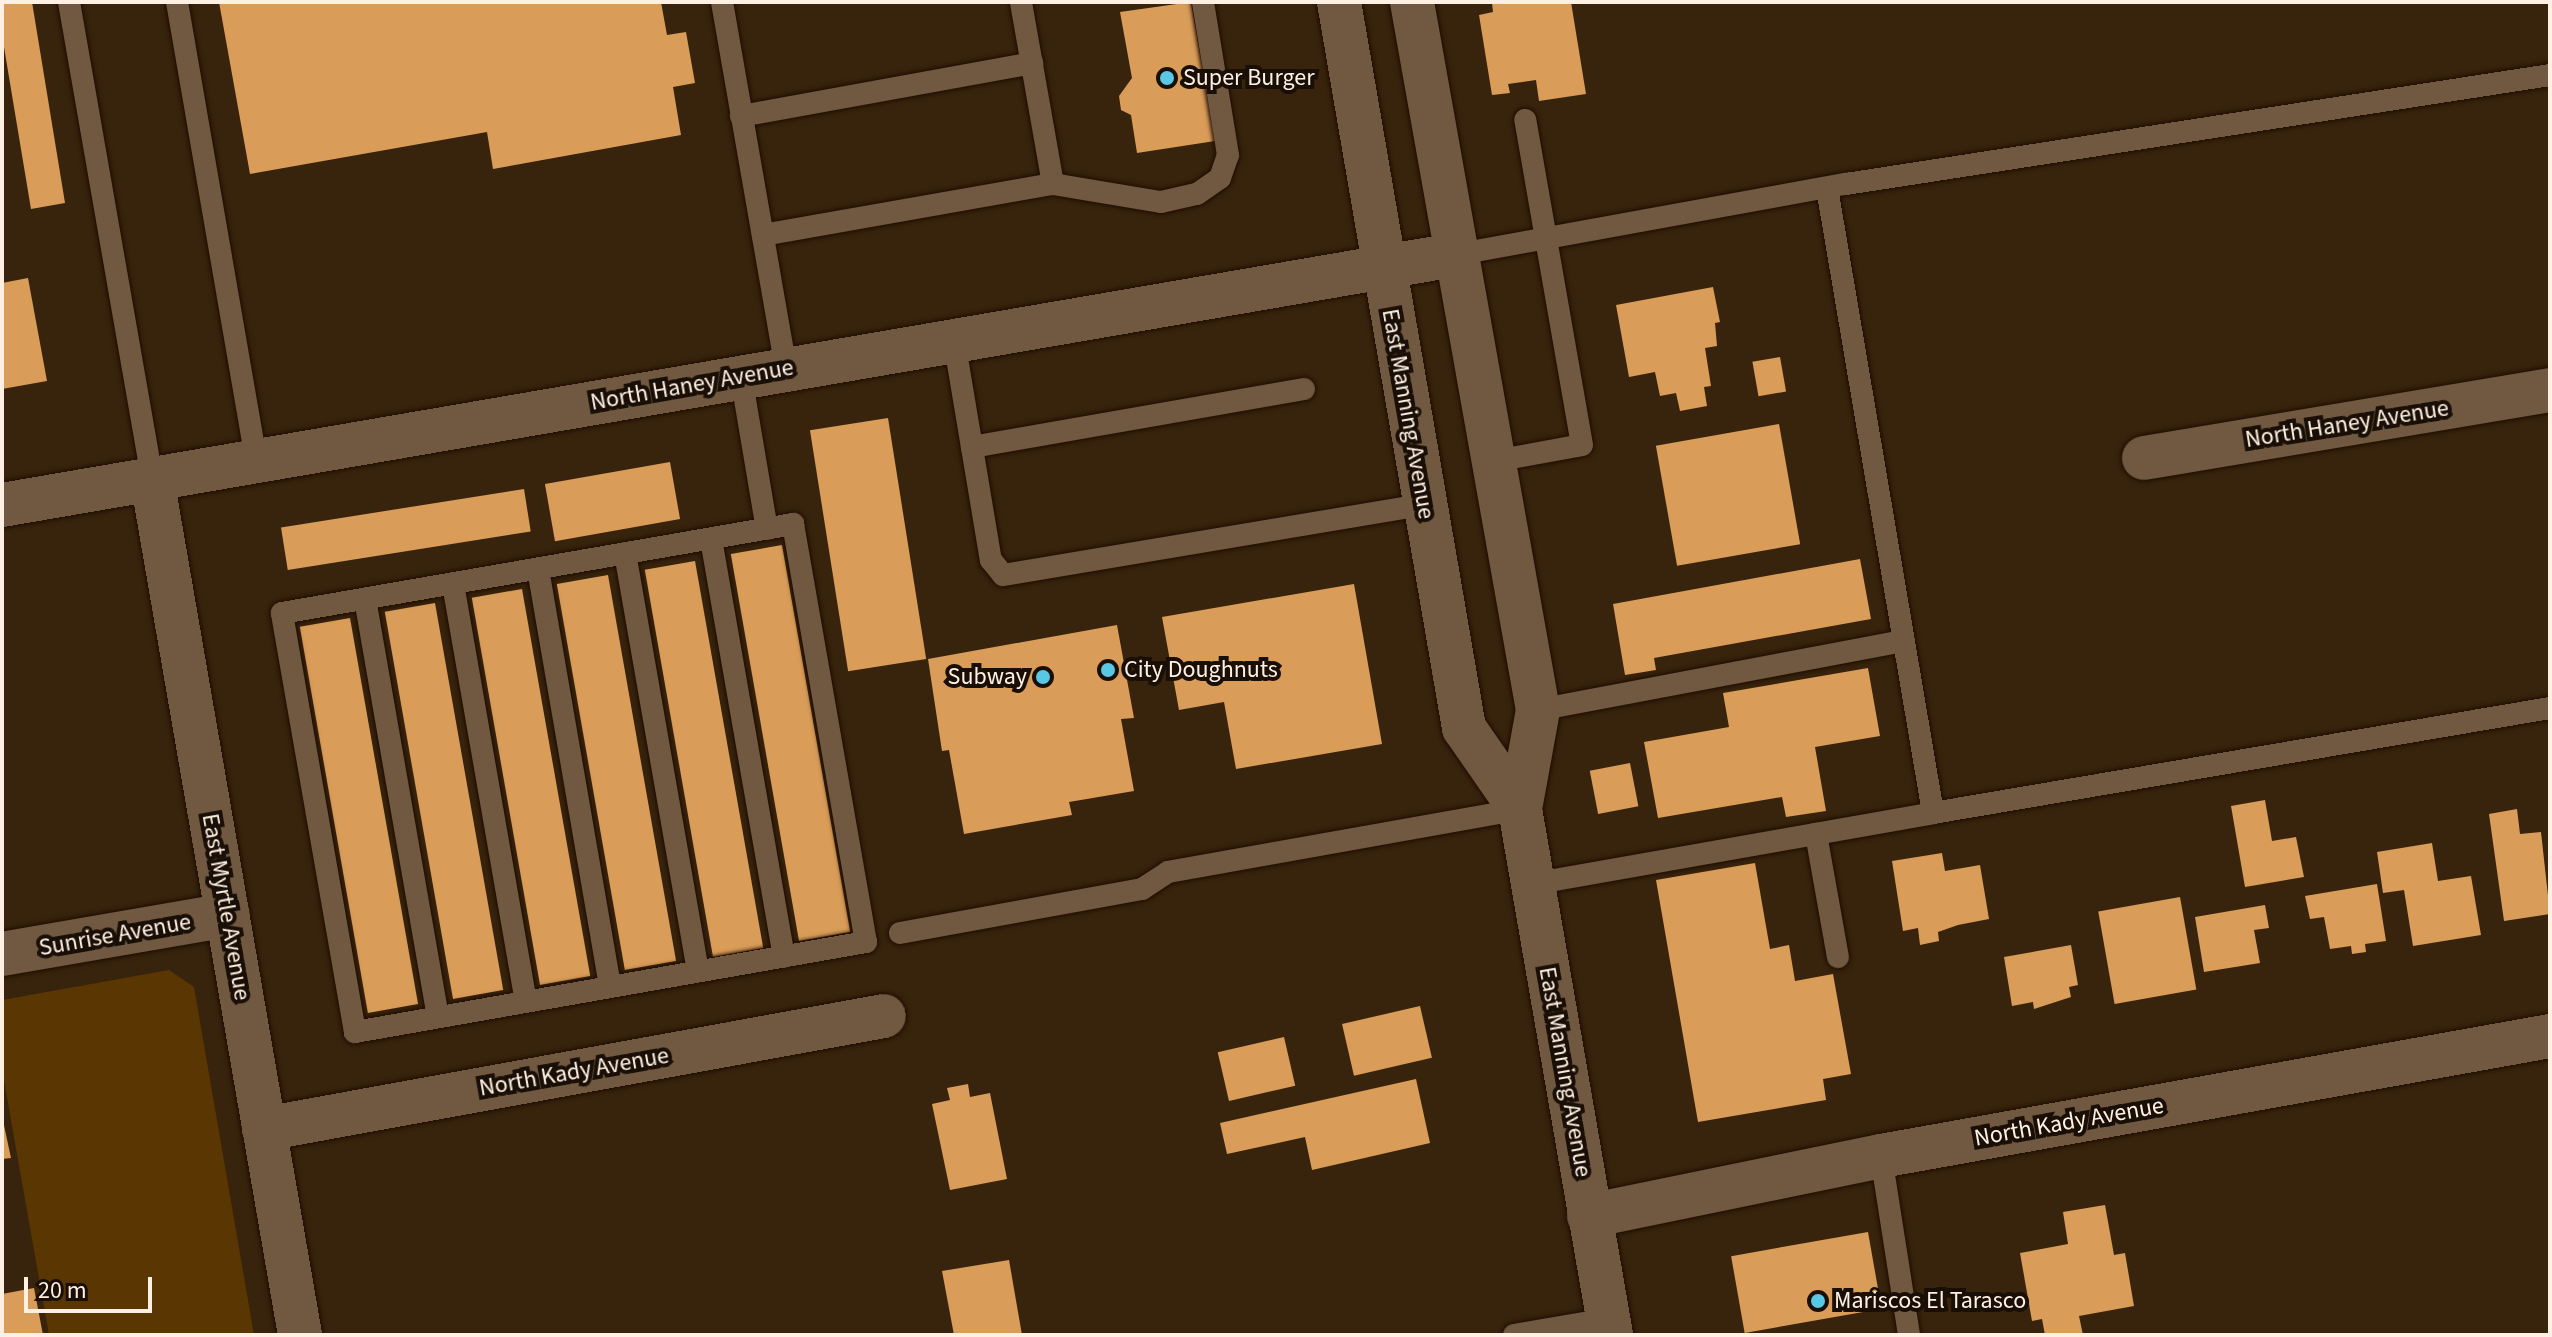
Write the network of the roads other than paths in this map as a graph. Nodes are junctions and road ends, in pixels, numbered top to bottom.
1 (69, 2) edge
2 (177, 2) edge
3 (722, 2) edge
4 (1021, 2) edge
5 (1203, 2) edge
6 (1339, 2) edge
7 (1412, 2) edge
8 (1032, 63) junction
9 (2550, 75) edge
10 (741, 116) junction
11 (1525, 120) dead end
12 (1053, 184) junction
13 (1827, 188) junction
14 (763, 235) junction
15 (1545, 238) junction
16 (1459, 254) junction
17 (1383, 267) junction
18 (954, 340) junction
19 (786, 369) junction
20 (741, 376) junction
21 (1304, 389) dead end
22 (2550, 390) edge
23 (972, 447) junction
24 (2144, 458) dead end
25 (256, 461) junction
26 (1495, 461) junction
27 (152, 479) junction
28 (2, 505) edge
29 (1423, 505) junction
30 (767, 529) junction
31 (711, 539) junction
32 (625, 553) junction
33 (538, 569) junction
34 (453, 584) junction
35 (365, 599) junction
36 (1904, 641) junction
37 (2550, 708) edge
38 (1538, 710) junction
39 (1520, 809) junction
40 (1933, 813) junction
41 (1816, 834) junction
42 (1532, 884) junction
43 (228, 915) junction
44 (900, 933) dead end
45 (2, 954) edge
46 (784, 957) junction
47 (1838, 957) dead end
48 (698, 971) junction
49 (610, 987) junction
50 (526, 1002) junction
51 (884, 1016) dead end
52 (438, 1017) junction
53 (2550, 1036) edge
54 (264, 1129) junction
55 (1881, 1156) junction
56 (1589, 1216) junction
57 (1609, 1327) edge
58 (300, 1335) edge
59 (1514, 1335) edge
60 (1909, 1335) edge

1 - 27 lane
2 - 25 lane
3 - 10 lane
4 - 8 lane
5 - 12 lane
6 - 17 street, East Manning Avenue
7 - 16 street, East Manning Avenue
8 - 10 lane
8 - 12 lane
9 - 13 lane
10 - 14 lane
11 - 15 lane
12 - 14 lane
13 - 15 lane
13 - 36 lane
14 - 19 lane
15 - 16 lane
15 - 26 lane
16 - 17 street, North Haney Avenue
16 - 26 street, East Manning Avenue
17 - 18 street, North Haney Avenue
17 - 29 street, East Manning Avenue
18 - 19 street, North Haney Avenue
18 - 23 lane
19 - 20 street, North Haney Avenue
20 - 25 street, North Haney Avenue
20 - 30 lane
21 - 23 lane
22 - 24 street, North Haney Avenue
23 - 29 lane
25 - 27 street, North Haney Avenue
26 - 38 street, East Manning Avenue
27 - 28 street, North Haney Avenue
27 - 43 street, East Myrtle Avenue
29 - 39 street, East Manning Avenue
30 - 31 lane
30 - 46 lane
31 - 32 lane
31 - 46 lane
32 - 33 lane
32 - 48 lane
33 - 34 lane
33 - 49 lane
34 - 35 lane
34 - 50 lane
35 - 52 lane
35 - 52 lane
36 - 38 lane
36 - 40 lane
37 - 40 lane
38 - 39 street, East Manning Avenue
39 - 42 street, East Manning Avenue
39 - 44 lane
40 - 41 lane
41 - 42 lane
41 - 47 lane
42 - 56 street, East Manning Avenue
43 - 45 street, Sunrise Avenue
43 - 54 street, East Myrtle Avenue
46 - 48 lane
48 - 49 lane
49 - 50 lane
50 - 52 lane
51 - 54 street, North Kady Avenue
53 - 55 street, North Kady Avenue
54 - 58 street, East Myrtle Avenue
55 - 56 street, North Kady Avenue
55 - 60 lane
56 - 57 street, East Manning Avenue
57 - 59 lane

